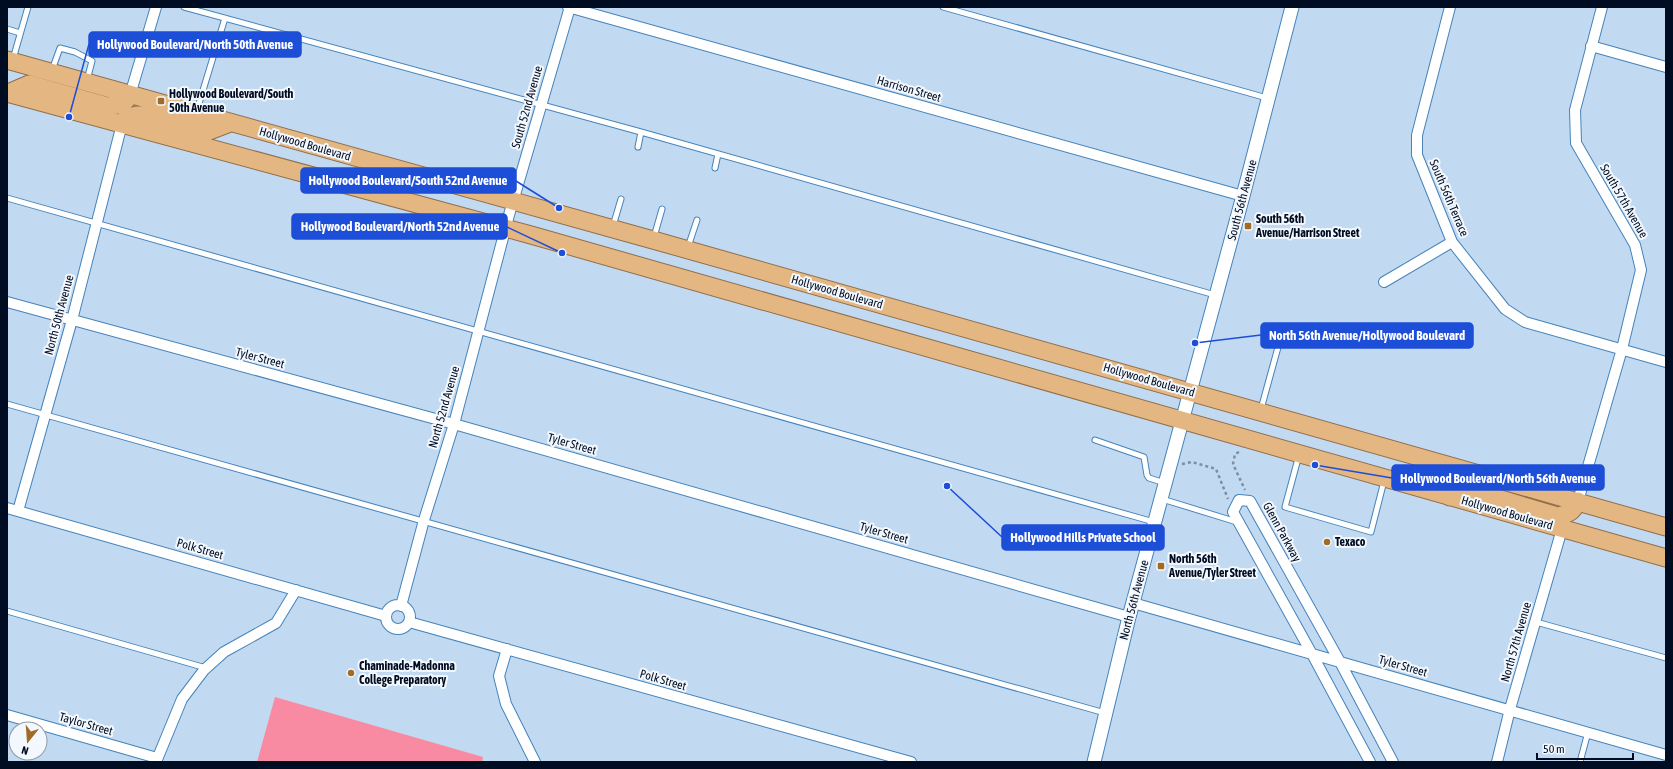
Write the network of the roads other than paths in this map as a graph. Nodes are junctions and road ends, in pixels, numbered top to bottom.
1 (28, 7) edge
2 (156, 7) edge
3 (184, 7) edge
4 (569, 7) edge
5 (943, 7) edge
6 (1292, 7) edge
7 (1450, 7) edge
8 (1602, 7) edge
9 (225, 18) junction
10 (7, 29) edge
11 (20, 33) junction
12 (1591, 46) junction
13 (10, 61) edge
14 (1666, 67) edge
15 (52, 73) junction
16 (86, 82) junction
17 (8, 93) edge
18 (130, 95) junction
19 (1268, 98) junction
20 (542, 104) junction
21 (197, 113) junction
22 (230, 123) junction
23 (122, 124) junction
24 (641, 132) junction
25 (638, 147) dead end
26 (718, 154) junction
27 (715, 168) dead end
28 (1243, 196) junction
29 (7, 198) edge
30 (621, 199) dead end
31 (662, 209) dead end
32 (509, 215) junction
33 (696, 220) dead end
34 (97, 224) junction
35 (612, 229) junction
36 (653, 240) junction
37 (1452, 242) junction
38 (688, 250) junction
39 (1384, 282) dead end
40 (1216, 295) junction
41 (7, 302) edge
42 (72, 320) junction
43 (479, 330) junction
44 (1280, 340) dead end
45 (1622, 349) junction
46 (1666, 362) edge
47 (1190, 392) junction
48 (7, 404) edge
49 (1260, 412) junction
50 (45, 414) junction
51 (1183, 421) junction
52 (454, 424) junction
53 (1095, 440) dead end
54 (1299, 454) junction
55 (1385, 479) junction
56 (1166, 483) junction
57 (1450, 497) junction
58 (1161, 499) junction
59 (1578, 502) junction
60 (7, 508) edge
61 (18, 511) junction
62 (424, 520) junction
63 (1155, 522) junction
64 (1239, 522) junction
65 (1666, 527) edge
66 (1562, 529) junction
67 (1666, 558) edge
68 (296, 590) junction
69 (1133, 603) junction
70 (401, 606) junction
71 (7, 611) edge
72 (386, 616) junction
73 (1129, 617) junction
74 (409, 622) junction
75 (1536, 622) junction
76 (507, 649) junction
77 (1312, 654) junction
78 (1666, 658) edge
79 (1340, 662) junction
80 (206, 668) junction
81 (1510, 709) junction
82 (1106, 713) junction
83 (7, 715) edge
84 (1588, 732) junction
85 (1666, 755) edge
86 (157, 760) edge
87 (535, 762) edge
88 (911, 762) edge
89 (1094, 762) edge
90 (1370, 762) edge
91 (1393, 762) edge
92 (1497, 762) edge
93 (1580, 762) edge

1 - 11 lane
2 - 18 street
3 - 9 lane
4 - 20 street, South 52nd Avenue
4 - 28 street, Harrison Street
5 - 19 lane
6 - 19 street, South 56th Avenue
7 - 37 street, South 56th Terrace
8 - 12 street, South 57th Avenue
9 - 20 lane
9 - 21 lane
10 - 11 lane
11 - 13 lane
12 - 14 street
12 - 45 street, South 57th Avenue
13 - 15 highway, Hollywood Boulevard
15 - 16 highway, Hollywood Boulevard
15 - 16 lane
16 - 18 highway, Hollywood Boulevard
17 - 18 highway
17 - 23 highway, Hollywood Boulevard
18 - 21 highway, Hollywood Boulevard
19 - 28 street, South 56th Avenue
20 - 24 lane
20 - 32 street, South 52nd Avenue
21 - 22 highway, Hollywood Boulevard
22 - 23 highway
22 - 32 highway, Hollywood Boulevard
23 - 32 highway, Hollywood Boulevard
23 - 34 street, North 50th Avenue
24 - 25 lane
24 - 26 lane
26 - 27 lane
26 - 40 lane
28 - 40 street, South 56th Avenue
29 - 34 lane
30 - 35 lane
31 - 36 lane
32 - 35 highway, Hollywood Boulevard
32 - 43 street, North 52nd Avenue
32 - 51 highway, Hollywood Boulevard
33 - 38 lane
34 - 42 street, North 50th Avenue
34 - 43 lane
35 - 36 highway, Hollywood Boulevard
36 - 38 highway, Hollywood Boulevard
37 - 39 street
37 - 45 street, South 56th Terrace
38 - 47 highway, Hollywood Boulevard
40 - 47 street, South 56th Avenue
41 - 42 street, Tyler Street
42 - 50 street, North 50th Avenue
42 - 52 street, Tyler Street
43 - 52 street, North 52nd Avenue
43 - 63 lane
44 - 49 lane
45 - 46 street
45 - 59 street, South 57th Avenue
47 - 49 highway, Hollywood Boulevard
47 - 51 street, North 56th Avenue
48 - 50 lane
49 - 59 highway, Hollywood Boulevard
50 - 61 street, North 50th Avenue
50 - 62 lane
51 - 54 highway, Hollywood Boulevard
51 - 56 street, North 56th Avenue
52 - 62 street, North 52nd Avenue
52 - 73 street, Tyler Street
53 - 56 lane
54 - 55 highway, Hollywood Boulevard
54 - 55 lane
55 - 57 highway, Hollywood Boulevard
56 - 58 street, North 56th Avenue
57 - 59 highway
57 - 66 highway, Hollywood Boulevard
58 - 63 street, North 56th Avenue
58 - 64 lane
59 - 65 highway, Hollywood Boulevard
60 - 61 street, Polk Street
61 - 68 street, Polk Street
62 - 70 street, North 52nd Avenue
62 - 82 lane
63 - 69 street, North 56th Avenue
64 - 77 street
64 - 79 street, Glenn Parkway
66 - 67 highway, Hollywood Boulevard
66 - 75 street, North 57th Avenue
68 - 72 street, Polk Street
68 - 80 street
69 - 73 street, North 56th Avenue
69 - 77 street, Tyler Street
70 - 72 street
70 - 74 street
71 - 80 lane
72 - 74 street
73 - 82 street, North 56th Avenue
74 - 76 street, Polk Street
75 - 78 lane
75 - 81 street, North 57th Avenue
76 - 87 street
76 - 88 street, Polk Street
77 - 79 street, Tyler Street
77 - 90 street
79 - 81 street, Tyler Street
79 - 91 street, Glenn Parkway
80 - 86 street
81 - 84 street, Tyler Street
81 - 92 street, North 57th Avenue
82 - 89 street, North 56th Avenue
83 - 86 street, Taylor Street
84 - 85 street, Tyler Street
84 - 93 lane

